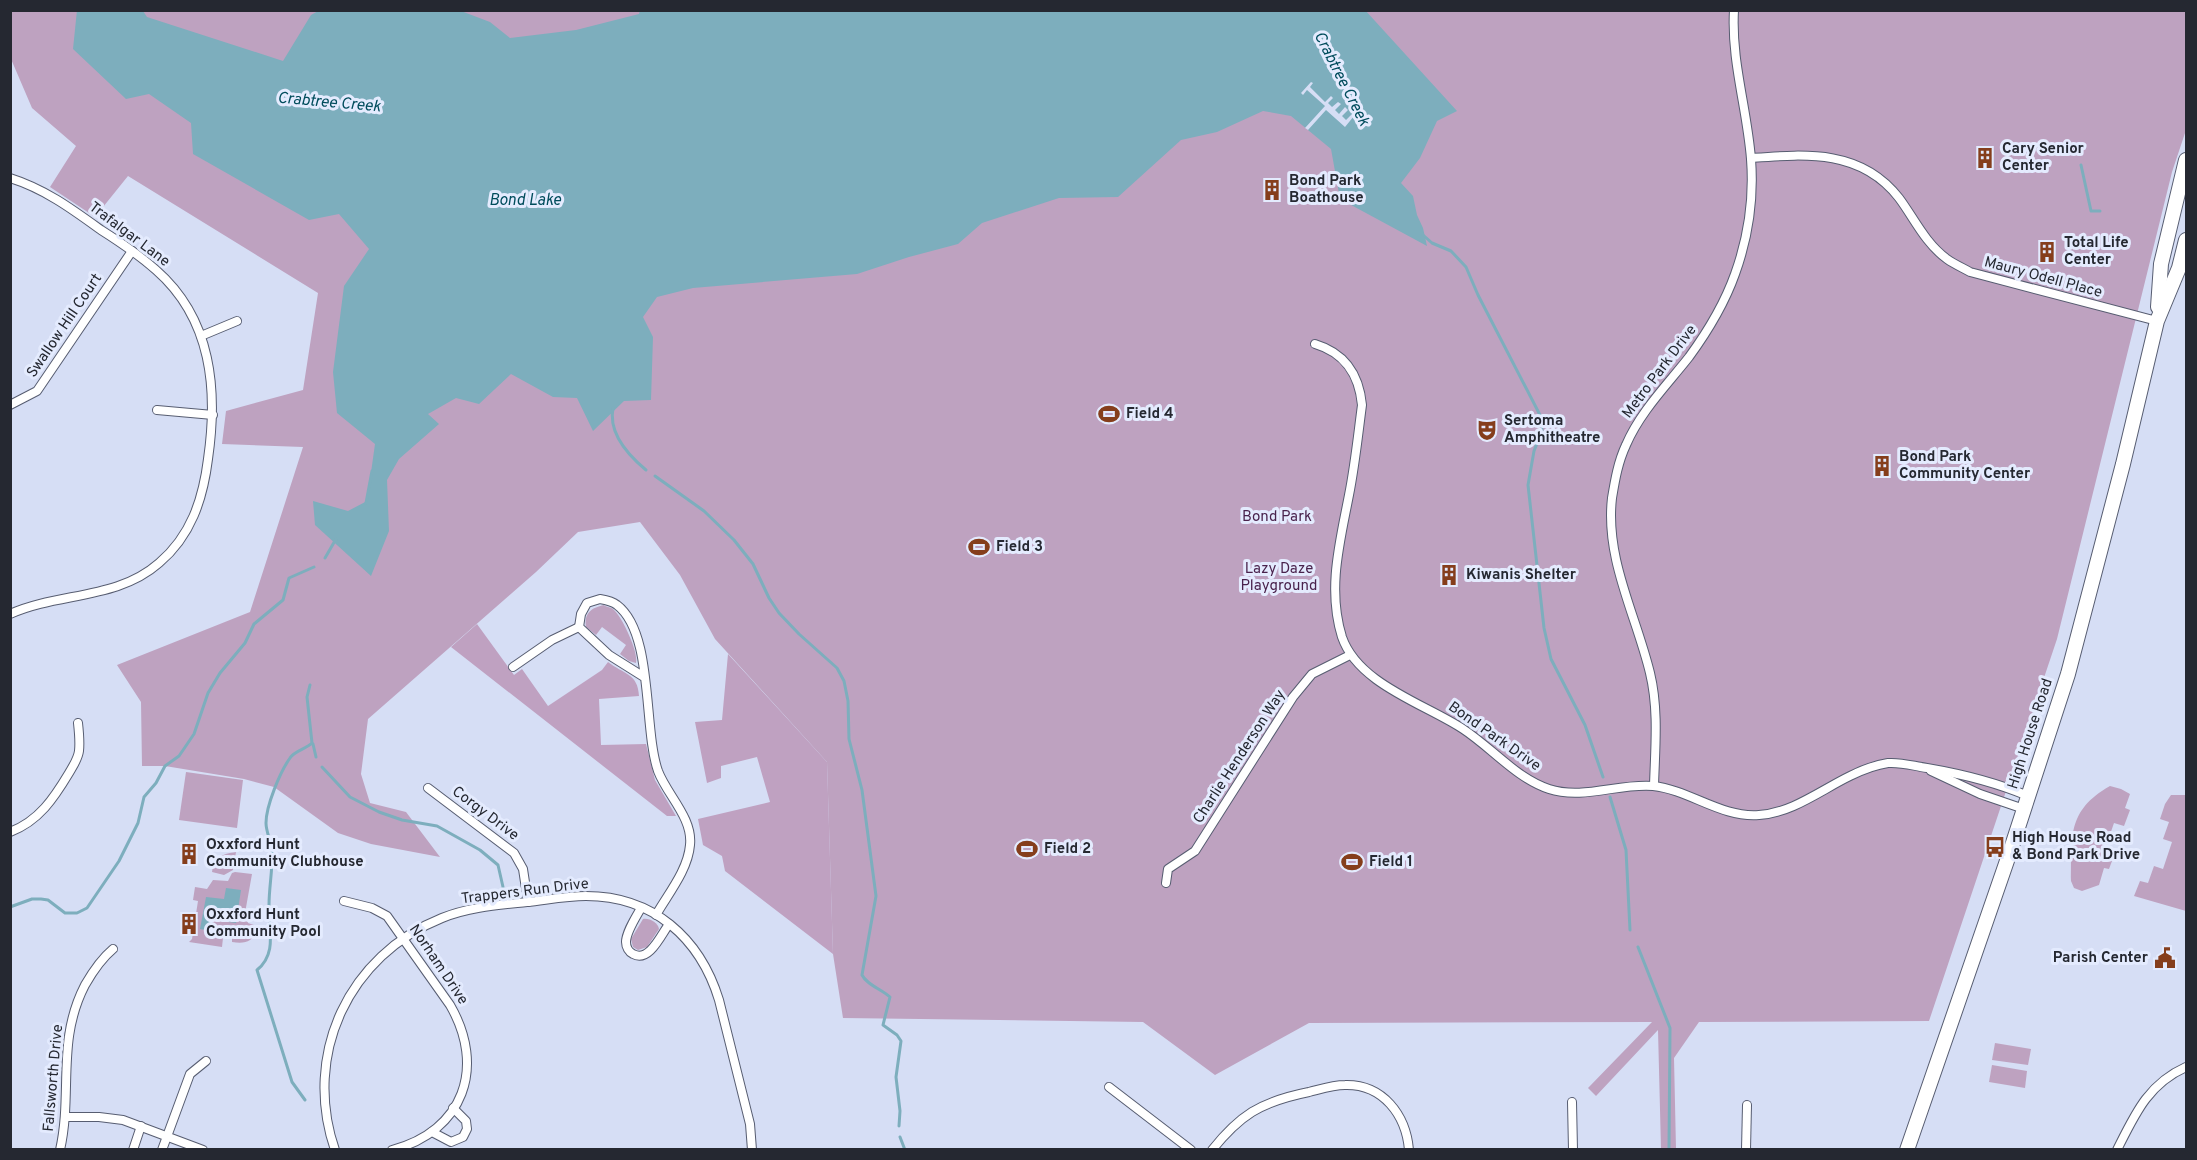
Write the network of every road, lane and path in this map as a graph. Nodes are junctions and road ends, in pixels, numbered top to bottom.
1 (1734, 10) edge
2 (1751, 158) junction
3 (2187, 160) edge
4 (10, 178) edge
5 (2187, 240) edge
6 (132, 251) junction
7 (237, 321) dead end
8 (2157, 321) junction
9 (201, 336) junction
10 (1315, 344) dead end
11 (10, 405) edge
12 (157, 410) dead end
13 (213, 415) junction
14 (10, 614) edge
15 (579, 627) junction
16 (1350, 655) junction
17 (513, 667) dead end
18 (644, 677) junction
19 (78, 723) dead end
20 (1925, 768) junction
21 (1654, 786) junction
22 (428, 788) dead end
23 (2026, 802) junction
24 (10, 832) edge
25 (1166, 883) dead end
26 (344, 901) dead end
27 (528, 902) junction
28 (641, 908) junction
29 (656, 915) junction
30 (669, 924) junction
31 (403, 939) junction
32 (113, 949) dead end
33 (206, 1061) dead end
34 (2187, 1067) edge
35 (1109, 1087) dead end
36 (1572, 1102) dead end
37 (1747, 1105) dead end
38 (453, 1108) junction
39 (65, 1117) junction
40 (141, 1126) junction
41 (432, 1132) junction
42 (167, 1136) junction
43 (60, 1149) edge
44 (133, 1149) edge
45 (162, 1149) edge
46 (203, 1149) edge
47 (335, 1149) edge
48 (392, 1149) edge
49 (752, 1149) edge
50 (1191, 1149) edge
51 (1212, 1149) edge
52 (1409, 1149) edge
53 (1573, 1149) edge
54 (1746, 1149) edge
55 (1907, 1149) edge
56 (2117, 1149) edge

1 - 2 street, Metro Park Drive
2 - 8 street, Maury Odell Place
2 - 21 street, Metro Park Drive
3 - 8 main road, High House Road
4 - 6 street, Trafalgar Lane
5 - 8 main road, High House Road
6 - 9 street, Trafalgar Lane
6 - 11 street, Swallow Hill Court
7 - 9 street
8 - 23 main road, High House Road
9 - 13 street, Trafalgar Lane
10 - 16 street, Bond Park Drive
12 - 13 street
13 - 14 street, Trafalgar Lane
15 - 17 street
15 - 18 street
15 - 18 street
16 - 21 street, Bond Park Drive
16 - 25 street, Charlie Henderson Way
18 - 29 street
19 - 24 street
20 - 21 street, Bond Park Drive
20 - 23 street, Bond Park Drive
20 - 23 street, Bond Park Drive
22 - 27 street, Corgy Drive
23 - 55 main road, High House Road
26 - 31 street, Norham Drive
27 - 28 street, Trappers Run Drive
27 - 31 street, Trappers Run Drive
28 - 29 street, Trappers Run Drive
28 - 30 street
29 - 30 street, Trappers Run Drive
30 - 49 street, Trappers Run Drive
31 - 38 street, Norham Drive
31 - 47 street, Trappers Run Drive
32 - 39 street, Fallsworth Drive
33 - 42 street
34 - 56 street
35 - 50 street
36 - 53 street
37 - 54 street
38 - 41 street, Norham Drive
38 - 41 street
39 - 40 street
39 - 43 street, Fallsworth Drive
40 - 42 street
40 - 44 street
41 - 48 street, Norham Drive
42 - 45 street
42 - 46 street
51 - 52 street

